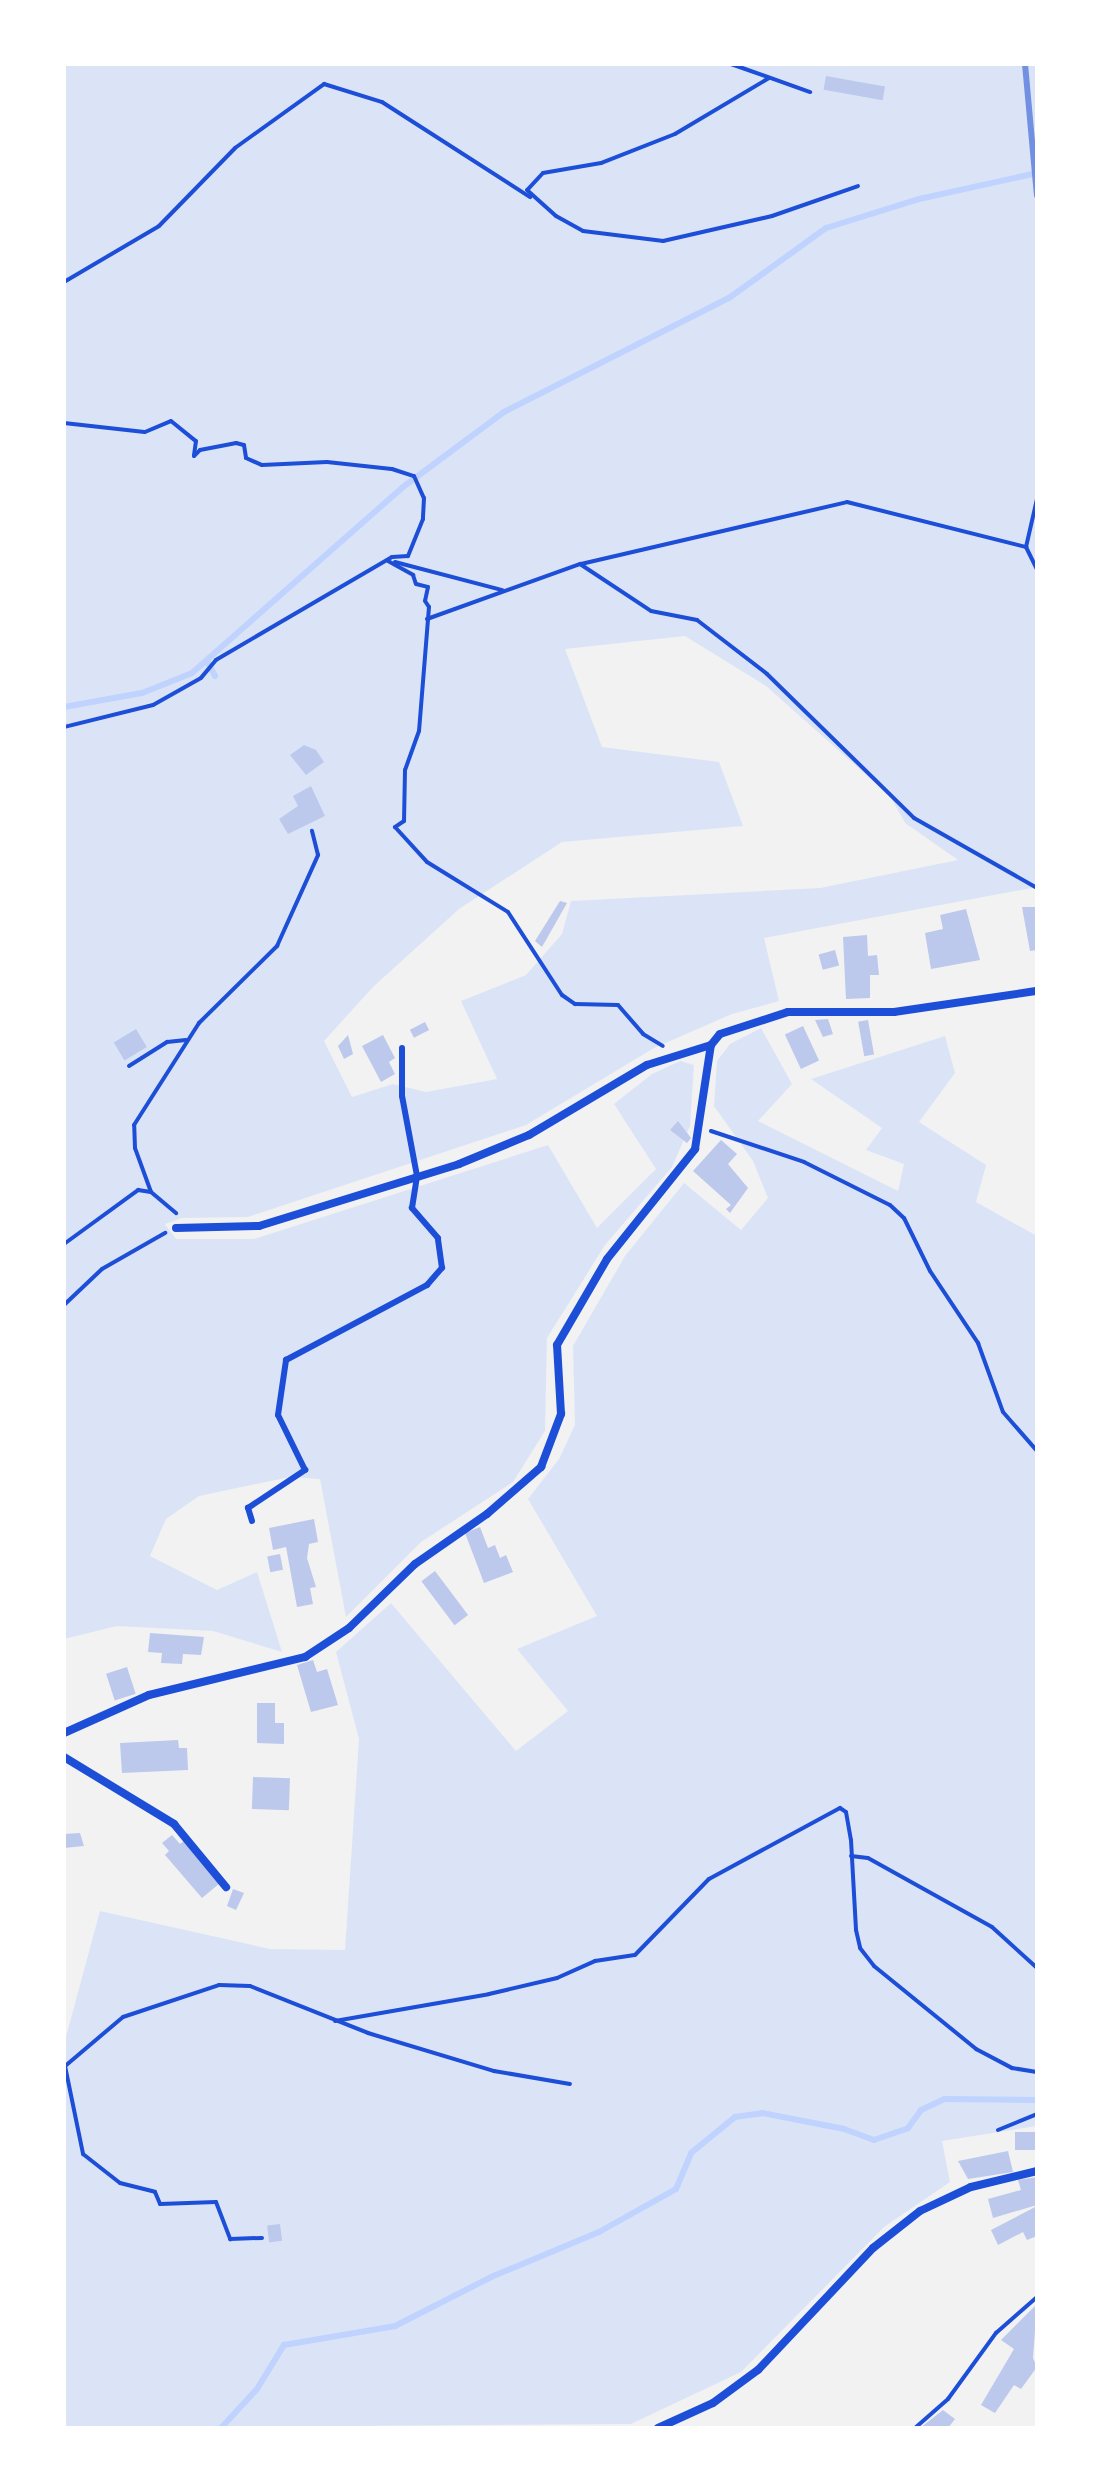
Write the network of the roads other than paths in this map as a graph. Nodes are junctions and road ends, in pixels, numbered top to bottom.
1 (1037, 991) edge
2 (711, 1045) junction
3 (402, 1048) dead end
4 (417, 1176) junction
5 (176, 1228) road end
6 (252, 1521) dead end
7 (64, 1733) edge
8 (64, 1757) edge
9 (226, 1887) dead end
10 (1037, 2171) edge
11 (658, 2428) edge

1 - 2 street
2 - 4 street
2 - 7 street
3 - 4 lane
4 - 5 street
4 - 6 lane
8 - 9 street
10 - 11 street

